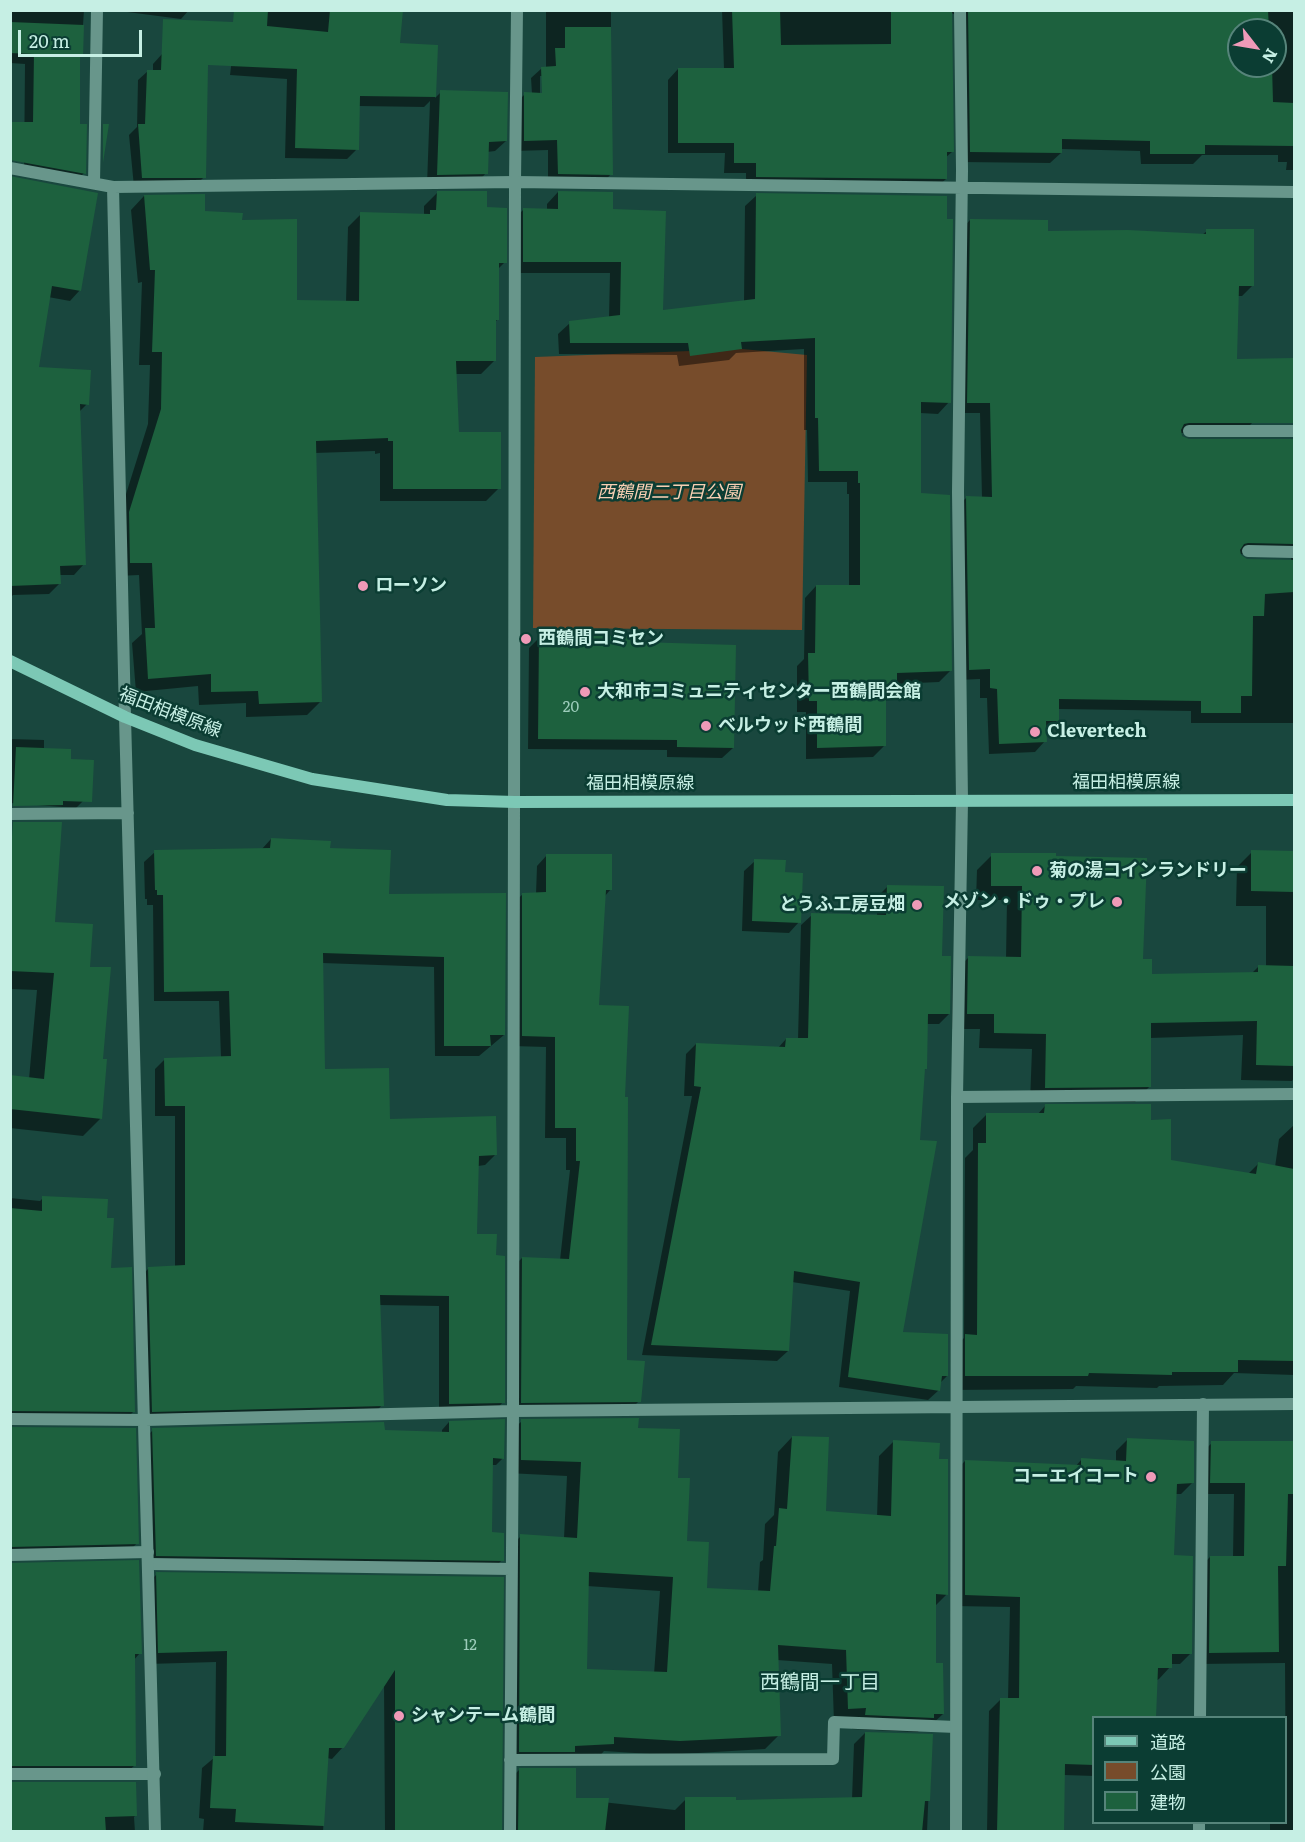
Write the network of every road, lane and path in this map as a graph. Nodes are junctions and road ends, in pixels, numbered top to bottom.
1 (97, 10) edge
2 (517, 10) edge
3 (960, 10) edge
4 (10, 168) edge
5 (515, 182) junction
6 (94, 183) junction
7 (113, 187) junction
8 (962, 188) junction
9 (1294, 192) edge
10 (1188, 431) dead end
11 (1294, 431) edge
12 (1248, 551) dead end
13 (1294, 552) edge
14 (10, 661) edge
15 (125, 717) junction
16 (1294, 800) edge
17 (962, 801) junction
18 (514, 802) junction
19 (128, 813) junction
20 (10, 814) edge
21 (1294, 1094) edge
22 (957, 1097) junction
23 (1203, 1404) junction
24 (1294, 1404) edge
25 (956, 1407) junction
26 (513, 1411) junction
27 (10, 1419) edge
28 (145, 1420) junction
29 (10, 1555) edge
30 (148, 1558) junction
31 (511, 1569) junction
32 (1200, 1716) edge
33 (956, 1727) junction
34 (510, 1760) junction
35 (10, 1774) edge
36 (155, 1774) junction
37 (155, 1832) edge
38 (510, 1832) edge
39 (956, 1832) edge

1 - 6 street
2 - 5 street
3 - 8 street
4 - 6 street
5 - 7 street
5 - 8 street
5 - 18 street
6 - 7 street
7 - 15 street
8 - 9 street
8 - 17 street
10 - 11 street
12 - 13 street
14 - 15 street, 福田相模原線
15 - 18 street, 福田相模原線
15 - 19 street
16 - 17 street, 福田相模原線
17 - 18 street, 福田相模原線
17 - 22 street
18 - 26 street
19 - 20 street
19 - 28 street
21 - 22 street
22 - 25 street
23 - 24 street
23 - 25 street
23 - 32 street
25 - 26 street
25 - 33 street
26 - 28 street
26 - 31 street
27 - 28 street
28 - 30 street
29 - 30 street
30 - 31 street
30 - 36 street
31 - 34 street
33 - 34 street
33 - 39 street
34 - 38 street
35 - 36 street
36 - 37 street

